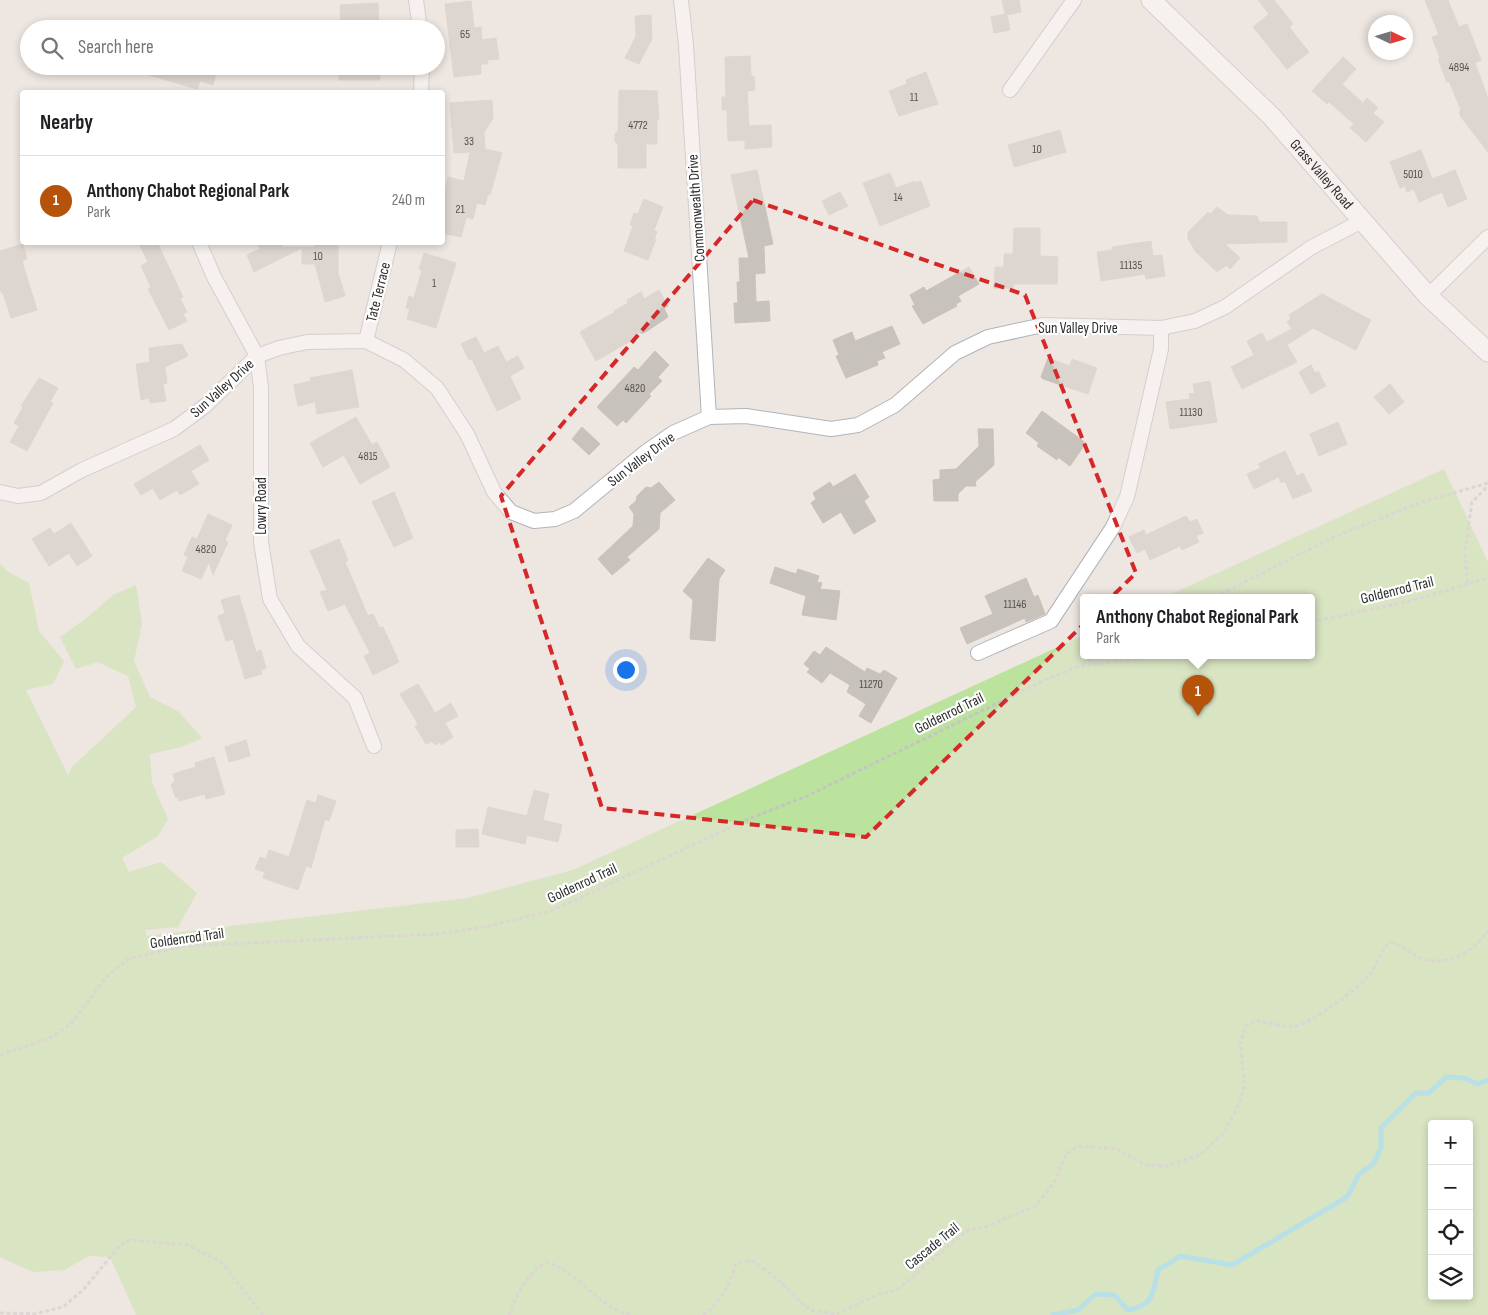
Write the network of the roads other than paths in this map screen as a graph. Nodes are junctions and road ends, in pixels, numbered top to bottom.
1 (416, 0) edge
2 (681, 0) edge
3 (1074, 0) edge
4 (1151, 0) edge
5 (419, 20) edge
6 (422, 75) edge
7 (421, 90) edge
8 (1010, 90) dead end
9 (1362, 221) junction
10 (1488, 237) edge
11 (200, 245) edge
12 (389, 245) edge
13 (1428, 296) junction
14 (1161, 328) junction
15 (366, 341) junction
16 (1488, 352) edge
17 (257, 356) junction
18 (709, 417) junction
19 (0, 492) edge
20 (978, 653) dead end
21 (374, 746) dead end

1 - 5 street
2 - 18 street, Commonwealth Drive
3 - 8 street
4 - 9 main road, Grass Valley Road
6 - 7 street
9 - 13 main road, Grass Valley Road
9 - 14 street, Sun Valley Drive
10 - 13 street
11 - 17 street, Lowry Road
12 - 15 street, Tate Terrace
13 - 16 main road, Grass Valley Road
14 - 18 street, Sun Valley Drive
14 - 20 street
15 - 17 street, Sun Valley Drive
15 - 18 street, Sun Valley Drive
17 - 19 street, Sun Valley Drive
17 - 21 street, Lowry Road

